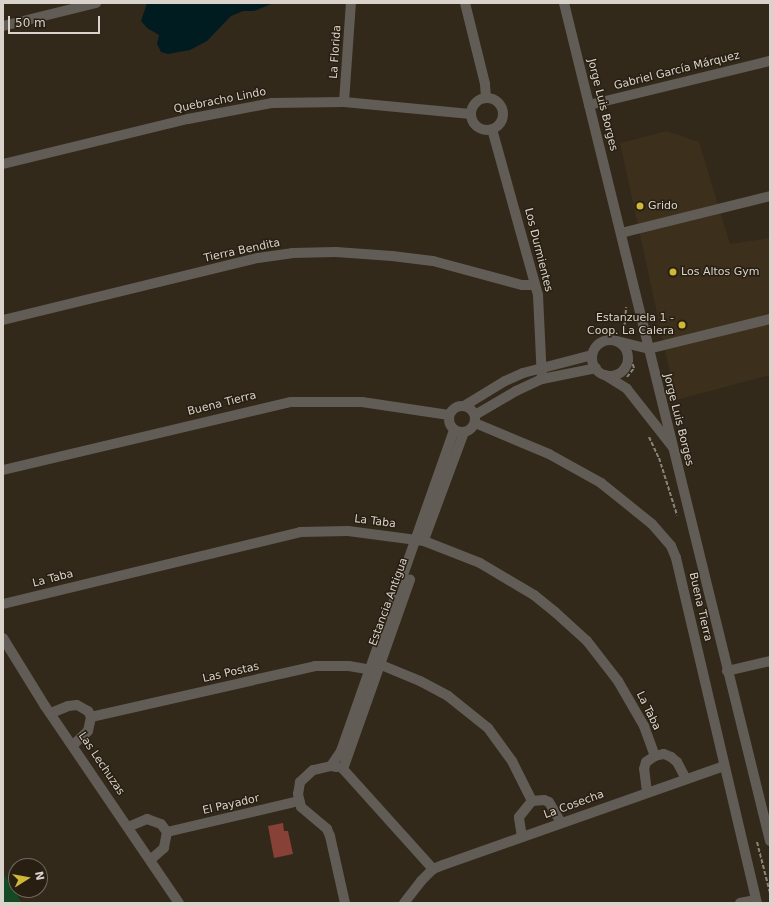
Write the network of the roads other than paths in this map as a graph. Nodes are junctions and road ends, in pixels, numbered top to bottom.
1 (96, 3) edge
2 (351, 3) edge
3 (465, 3) edge
4 (564, 3) edge
5 (3, 26) edge
6 (770, 60) edge
7 (486, 97) junction
8 (344, 102) junction
9 (589, 106) junction
10 (470, 114) junction
11 (492, 129) junction
12 (3, 164) edge
13 (770, 196) edge
14 (621, 233) junction
15 (535, 285) junction
16 (770, 319) edge
17 (3, 320) edge
18 (615, 341) junction
19 (648, 349) junction
20 (592, 355) junction
21 (629, 357) junction
22 (542, 367) junction
23 (596, 368) junction
24 (606, 375) junction
25 (542, 380) junction
26 (464, 406) junction
27 (449, 415) junction
28 (475, 419) junction
29 (459, 431) junction
30 (672, 446) junction
31 (3, 470) edge
32 (420, 541) junction
33 (3, 604) edge
34 (3, 638) edge
35 (770, 661) edge
36 (375, 667) junction
37 (727, 671) junction
38 (51, 714) junction
39 (91, 717) junction
40 (73, 745) junction
41 (655, 756) junction
42 (331, 766) junction
43 (724, 766) junction
44 (343, 769) junction
45 (686, 779) junction
46 (647, 792) junction
47 (299, 801) junction
48 (532, 801) junction
49 (560, 823) junction
50 (128, 827) junction
51 (167, 832) junction
52 (522, 837) junction
53 (770, 842) edge
54 (150, 860) junction
55 (434, 869) junction
56 (757, 901) edge
57 (179, 903) edge
58 (345, 903) edge
59 (404, 903) edge
60 (740, 903) edge

1 - 5 street
2 - 8 street, La Florida
3 - 7 street
4 - 9 street, Jorge Luis Borges
6 - 9 street, Gabriel García Márquez
7 - 10 street
7 - 11 street
8 - 10 street, Quebracho Lindo
8 - 12 street, Quebracho Lindo
9 - 14 street, Jorge Luis Borges
10 - 11 street
11 - 15 street, Los Durmientes
13 - 14 street
14 - 19 street, Jorge Luis Borges
15 - 17 street, Tierra Bendita
15 - 22 street, Los Durmientes
16 - 19 street
18 - 19 street
18 - 20 street
18 - 21 street
19 - 21 street
19 - 30 street, Jorge Luis Borges
20 - 22 street
20 - 23 street
21 - 24 street
22 - 25 street, Los Durmientes
22 - 26 street
23 - 24 street
23 - 25 street
24 - 30 street
25 - 28 street
26 - 27 street
26 - 28 street
27 - 29 street
27 - 31 street, Buena Tierra
28 - 29 street
28 - 43 street, Buena Tierra
29 - 32 street, Estancia Antigua
30 - 37 street, Jorge Luis Borges
32 - 33 street, La Taba
32 - 36 street, Estancia Antigua
32 - 41 street, La Taba
34 - 38 street, Las Lechuzas
35 - 37 street
36 - 39 street, Las Postas
36 - 42 street, Estancia Antigua
36 - 44 street, Estancia Antigua
36 - 48 street, Las Postas
37 - 53 street, Jorge Luis Borges
38 - 39 street
38 - 40 street, Las Lechuzas
39 - 40 street
40 - 50 street, Las Lechuzas
41 - 45 street
41 - 46 street
42 - 44 street
42 - 47 street
43 - 45 street, La Cosecha
43 - 56 street, Buena Tierra
44 - 55 street
45 - 46 street, La Cosecha
46 - 49 street, La Cosecha
47 - 51 street, El Payador
47 - 58 street
48 - 49 street
48 - 52 street
49 - 52 street, La Cosecha
50 - 51 street
50 - 54 street, Las Lechuzas
51 - 54 street
52 - 55 street, La Cosecha
54 - 57 street, Las Lechuzas
55 - 59 street, La Cosecha
56 - 60 street

